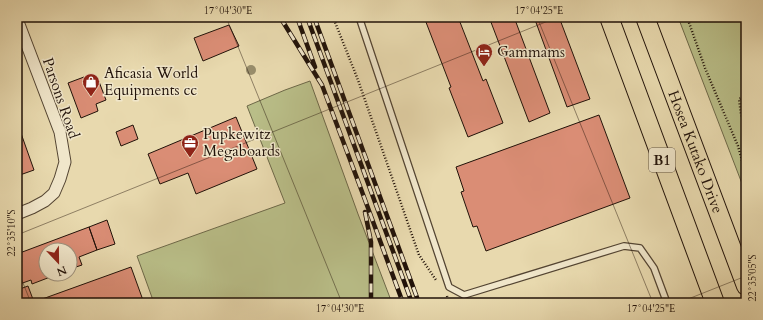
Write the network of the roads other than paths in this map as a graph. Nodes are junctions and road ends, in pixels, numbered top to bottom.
1 (359, 17) edge
2 (609, 17) edge
3 (645, 17) edge
4 (17, 19) edge
5 (17, 214) edge
6 (746, 286) edge
7 (667, 303) edge
8 (715, 303) edge

1 - 7 lane
2 - 8 main road, B1
3 - 6 main road, Hosea Kutako Drive / B1
4 - 5 street, Parsons Road

